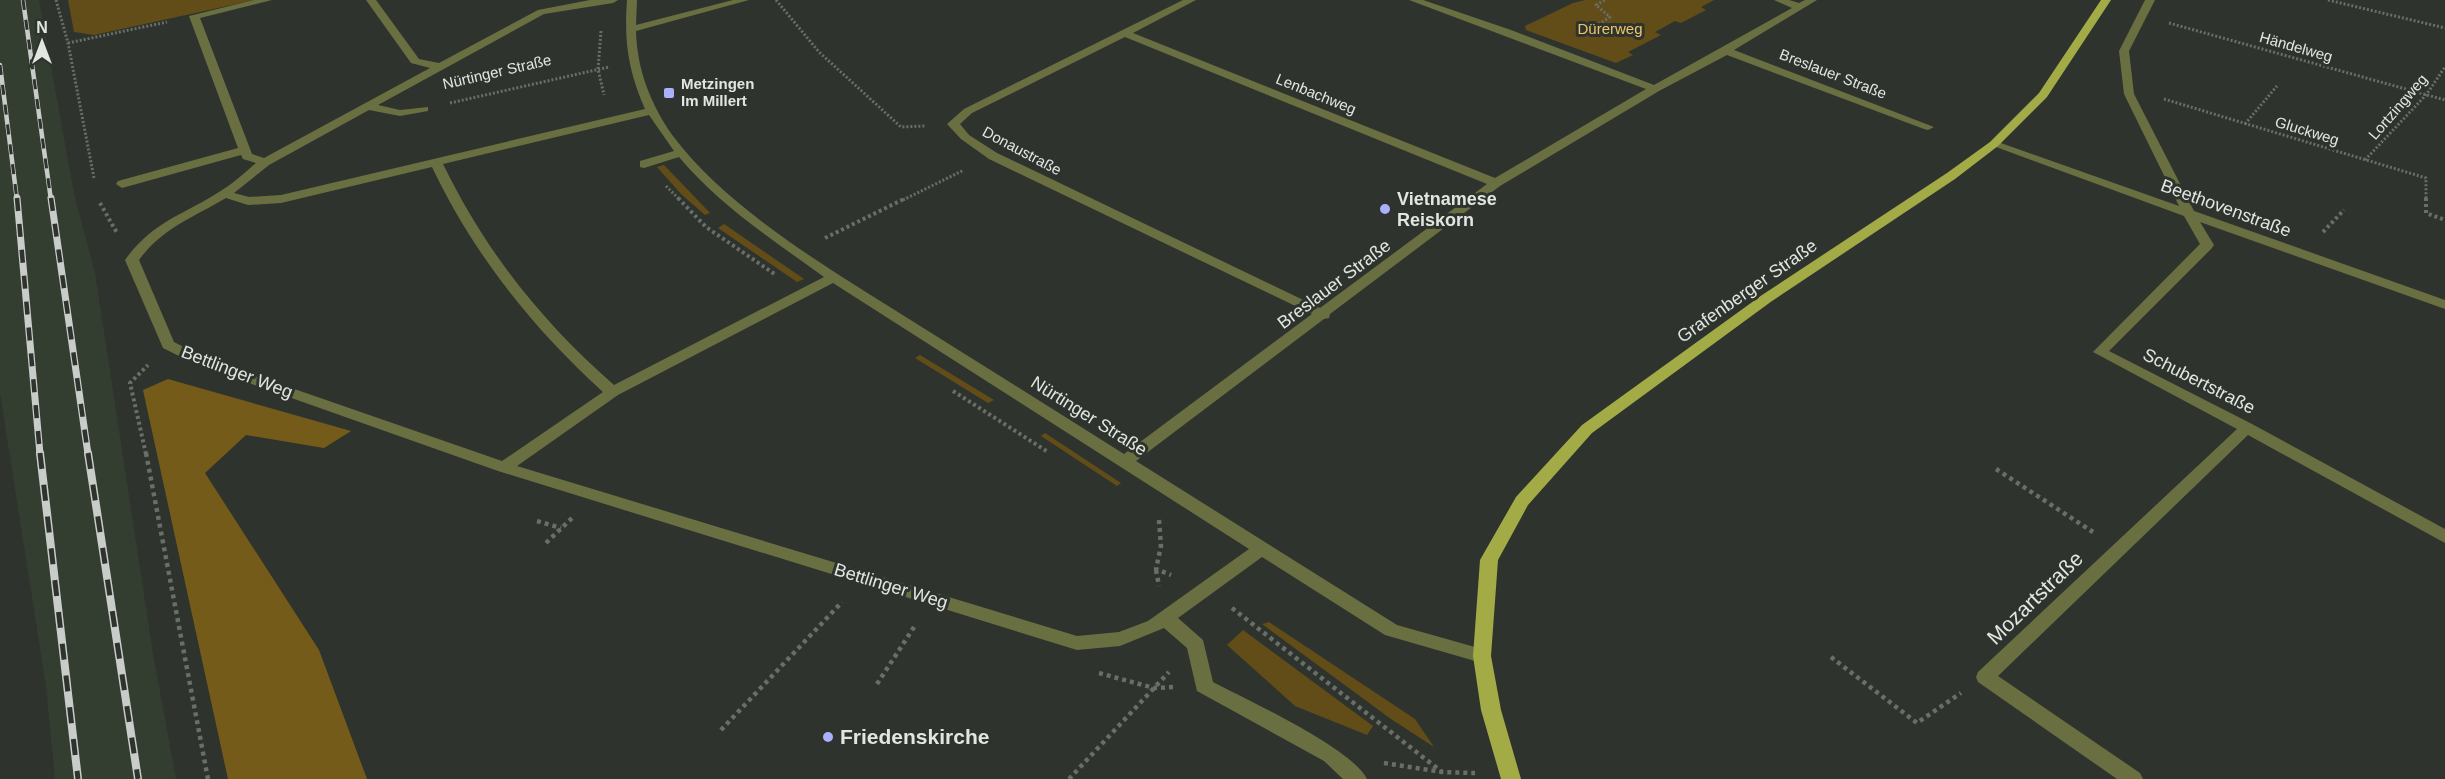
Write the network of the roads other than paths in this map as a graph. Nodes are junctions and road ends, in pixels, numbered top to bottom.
1 (267, 0) edge
2 (371, 0) edge
3 (613, 0) edge
4 (632, 0) edge
5 (744, 0) edge
6 (1191, 0) edge
7 (1414, 0) edge
8 (1779, 0) edge
9 (1812, 0) edge
10 (2106, 0) edge
11 (2150, 0) edge
12 (562, 3) edge
13 (1800, 7) junction
14 (629, 30) junction
15 (1125, 33) junction
16 (1726, 51) junction
17 (441, 66) junction
18 (1655, 89) junction
19 (369, 107) junction
20 (424, 109) road end
21 (652, 111) junction
22 (1928, 127) dead end
23 (1994, 144) junction
24 (244, 150) junction
25 (680, 153) junction
26 (265, 162) junction
27 (436, 162) junction
28 (644, 164) dead end
29 (1496, 183) junction
30 (122, 184) dead end
31 (225, 194) junction
32 (2188, 213) junction
33 (833, 277) junction
34 (2445, 305) edge
35 (1324, 315) junction
36 (613, 392) junction
37 (2247, 428) junction
38 (1124, 462) junction
39 (504, 467) junction
40 (2445, 537) edge
41 (1261, 549) junction
42 (1165, 618) junction
43 (1482, 656) junction
44 (1510, 776) edge
45 (1357, 779) edge
46 (2133, 779) edge

1 - 24 street
2 - 17 street
3 - 12 street
4 - 14 street, Nürtinger Straße
5 - 14 street
6 - 15 street, Donaustraße
7 - 18 street
8 - 13 street
9 - 13 street, Breslauer Straße
10 - 23 main road, Grafenberger Straße
11 - 32 street
12 - 17 street
13 - 16 street, Breslauer Straße
14 - 21 street, Nürtinger Straße
15 - 29 street, Lenbachweg
15 - 35 street, Donaustraße
16 - 18 street, Breslauer Straße
16 - 22 street, Breslauer Straße
17 - 19 street
18 - 29 street, Breslauer Straße
19 - 20 street, Nürtinger Straße
19 - 26 street
21 - 25 street, Nürtinger Straße
21 - 27 street
23 - 32 street, Beethovenstraße
23 - 43 main road, Grafenberger Straße
24 - 26 street
24 - 30 street
25 - 28 street
25 - 33 street, Nürtinger Straße
26 - 31 street
27 - 31 street
27 - 36 street
29 - 35 street, Breslauer Straße
31 - 39 street, Bettlinger Weg
32 - 34 street, Beethovenstraße
32 - 37 street, Schubertstraße
33 - 36 street
33 - 38 street, Nürtinger Straße
35 - 38 street, Breslauer Straße
36 - 39 street
37 - 40 street, Schubertstraße
37 - 46 street, Mozartstraße
38 - 41 street, Nürtinger Straße
39 - 42 street, Bettlinger Weg
41 - 42 street, Bettlinger Weg
41 - 43 street, Nürtinger Straße
42 - 45 street
43 - 44 main road

